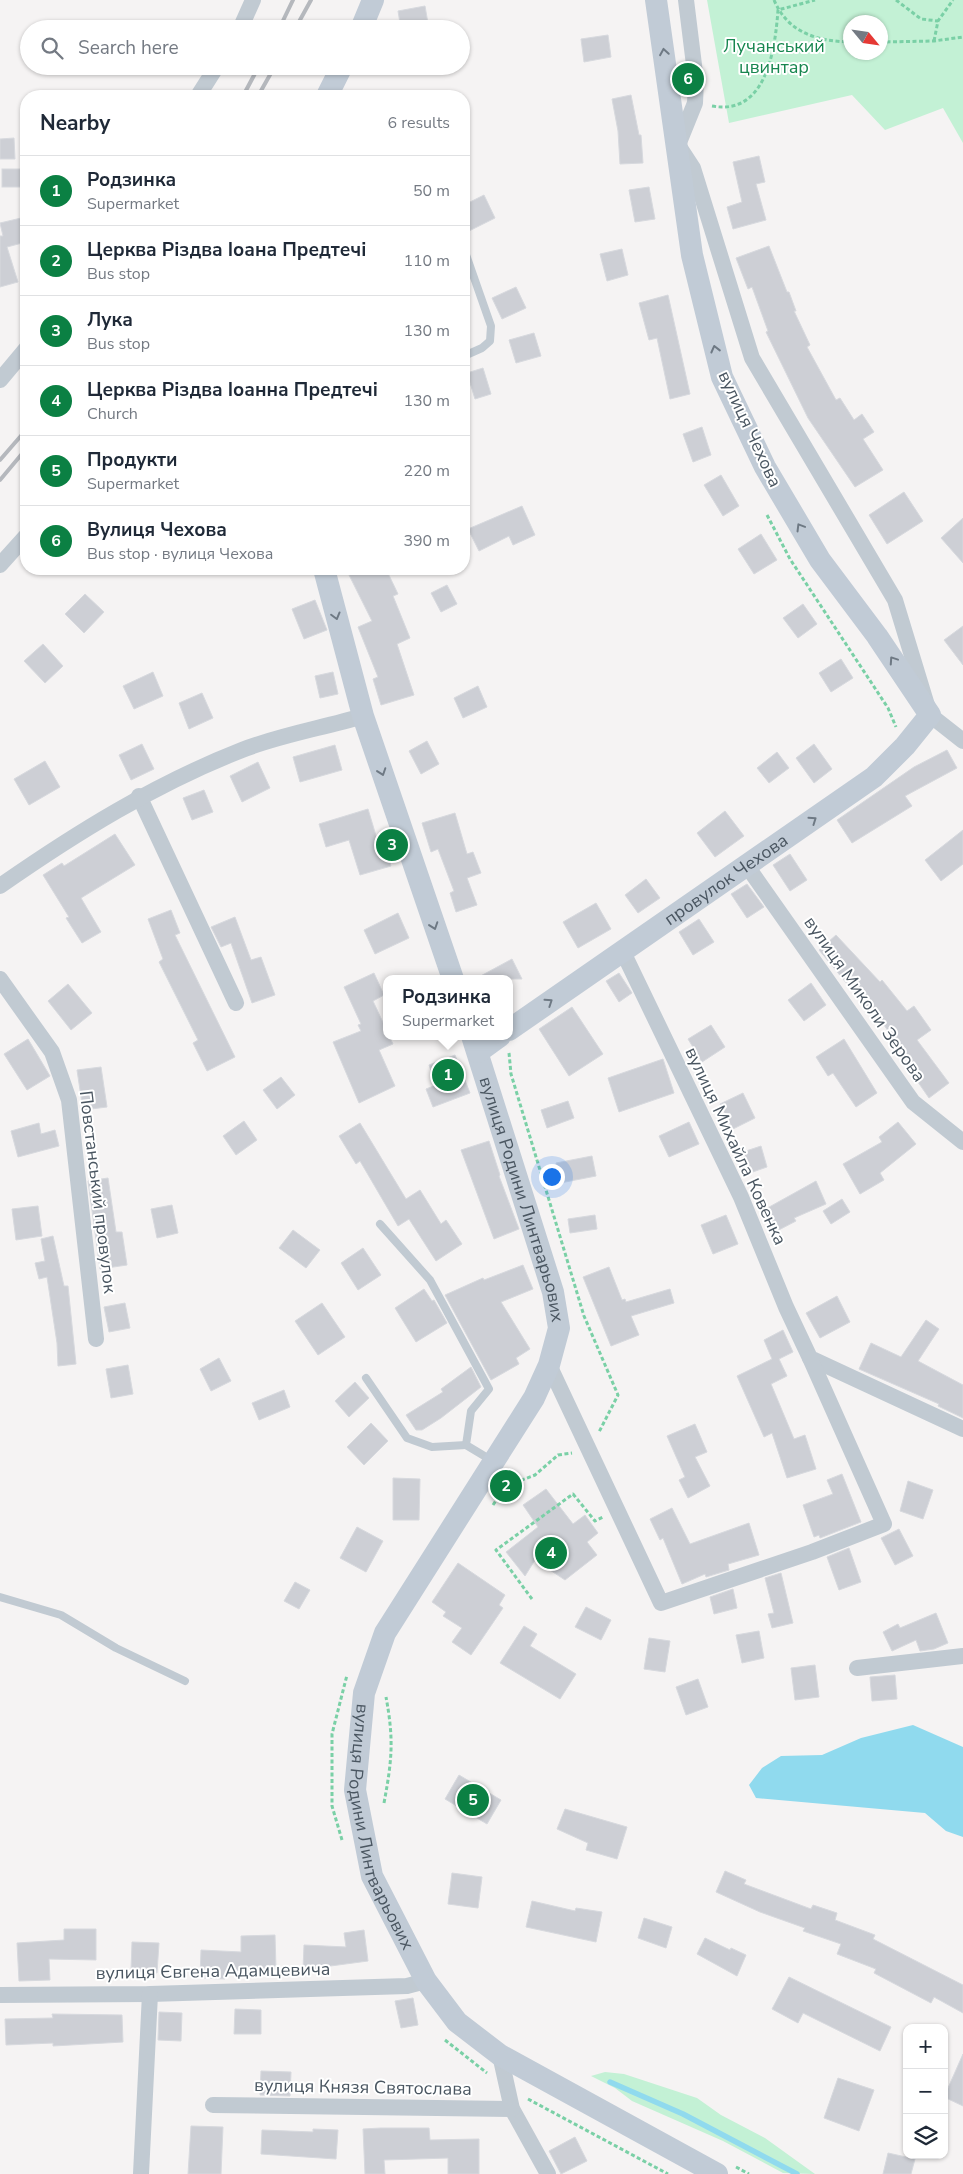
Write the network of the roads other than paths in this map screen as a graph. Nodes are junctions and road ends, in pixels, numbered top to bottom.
1 (253, 0) edge
2 (373, 0) edge
3 (656, 0) edge
4 (686, 0) edge
5 (244, 20) edge
6 (365, 20) edge
7 (211, 75) edge
8 (338, 75) edge
9 (202, 90) edge
10 (330, 90) edge
11 (678, 145) junction
12 (470, 266) edge
13 (470, 353) edge
14 (20, 356) edge
15 (2, 375) edge
16 (20, 543) edge
17 (0, 565) edge
18 (326, 575) edge
19 (930, 715) junction
20 (363, 716) junction
21 (963, 741) edge
22 (139, 796) junction
23 (747, 866) junction
24 (0, 886) edge
25 (623, 952) junction
26 (452, 975) edge
27 (0, 979) edge
28 (236, 1004) dead end
29 (513, 1027) edge
30 (488, 1040) edge
31 (475, 1044) edge
32 (963, 1142) edge
33 (380, 1224) dead end
34 (96, 1339) dead end
35 (810, 1358) junction
36 (550, 1365) junction
37 (366, 1378) dead end
38 (963, 1429) edge
39 (466, 1445) junction
40 (493, 1461) junction
41 (0, 1596) edge
42 (963, 1656) edge
43 (857, 1668) dead end
44 (185, 1681) dead end
45 (426, 1981) junction
46 (150, 1994) junction
47 (0, 1995) edge
48 (500, 2055) junction
49 (213, 2105) dead end
50 (512, 2109) junction
51 (725, 2169) edge
52 (140, 2174) edge
53 (548, 2174) edge

1 - 5 street
2 - 6 main road
11 -> 3 main road, вулиця Чехова
4 - 11 street
7 - 9 street
8 - 10 main road
11 - 19 street
19 -> 11 main road, вулиця Чехова
12 - 13 lane
14 - 15 street
16 - 17 street
18 -> 20 main road
19 - 21 street, вулиця Чехова
23 -> 19 main road, провулок Чехова
20 - 22 street
20 -> 26 main road
22 - 24 street
22 - 28 street
23 - 25 main road, провулок Чехова
23 - 32 street, вулиця Миколи Зерова
29 -> 25 main road, провулок Чехова
25 - 35 street, вулиця Михайла Ковенка
27 - 34 street, Повстанський провулок
30 - 31 main road
31 - 36 main road, вулиця Родини Линтварьових
33 - 39 lane
35 - 36 street, вулиця Михайла Ковенка
35 - 38 street
36 - 40 main road, вулиця Родини Линтварьових
37 - 39 lane
39 - 40 lane
40 - 45 main road, вулиця Родини Линтварьових
41 - 44 lane
42 - 43 street
45 - 46 street, вулиця Євгена Адамцевича
45 - 48 main road, вулиця Родини Линтварьових
46 - 47 street, вулиця Євгена Адамцевича
46 - 52 street
48 - 50 street
48 - 51 main road, вулиця Родини Линтварьових
49 - 50 street, вулиця Князя Святослава
50 - 53 street

